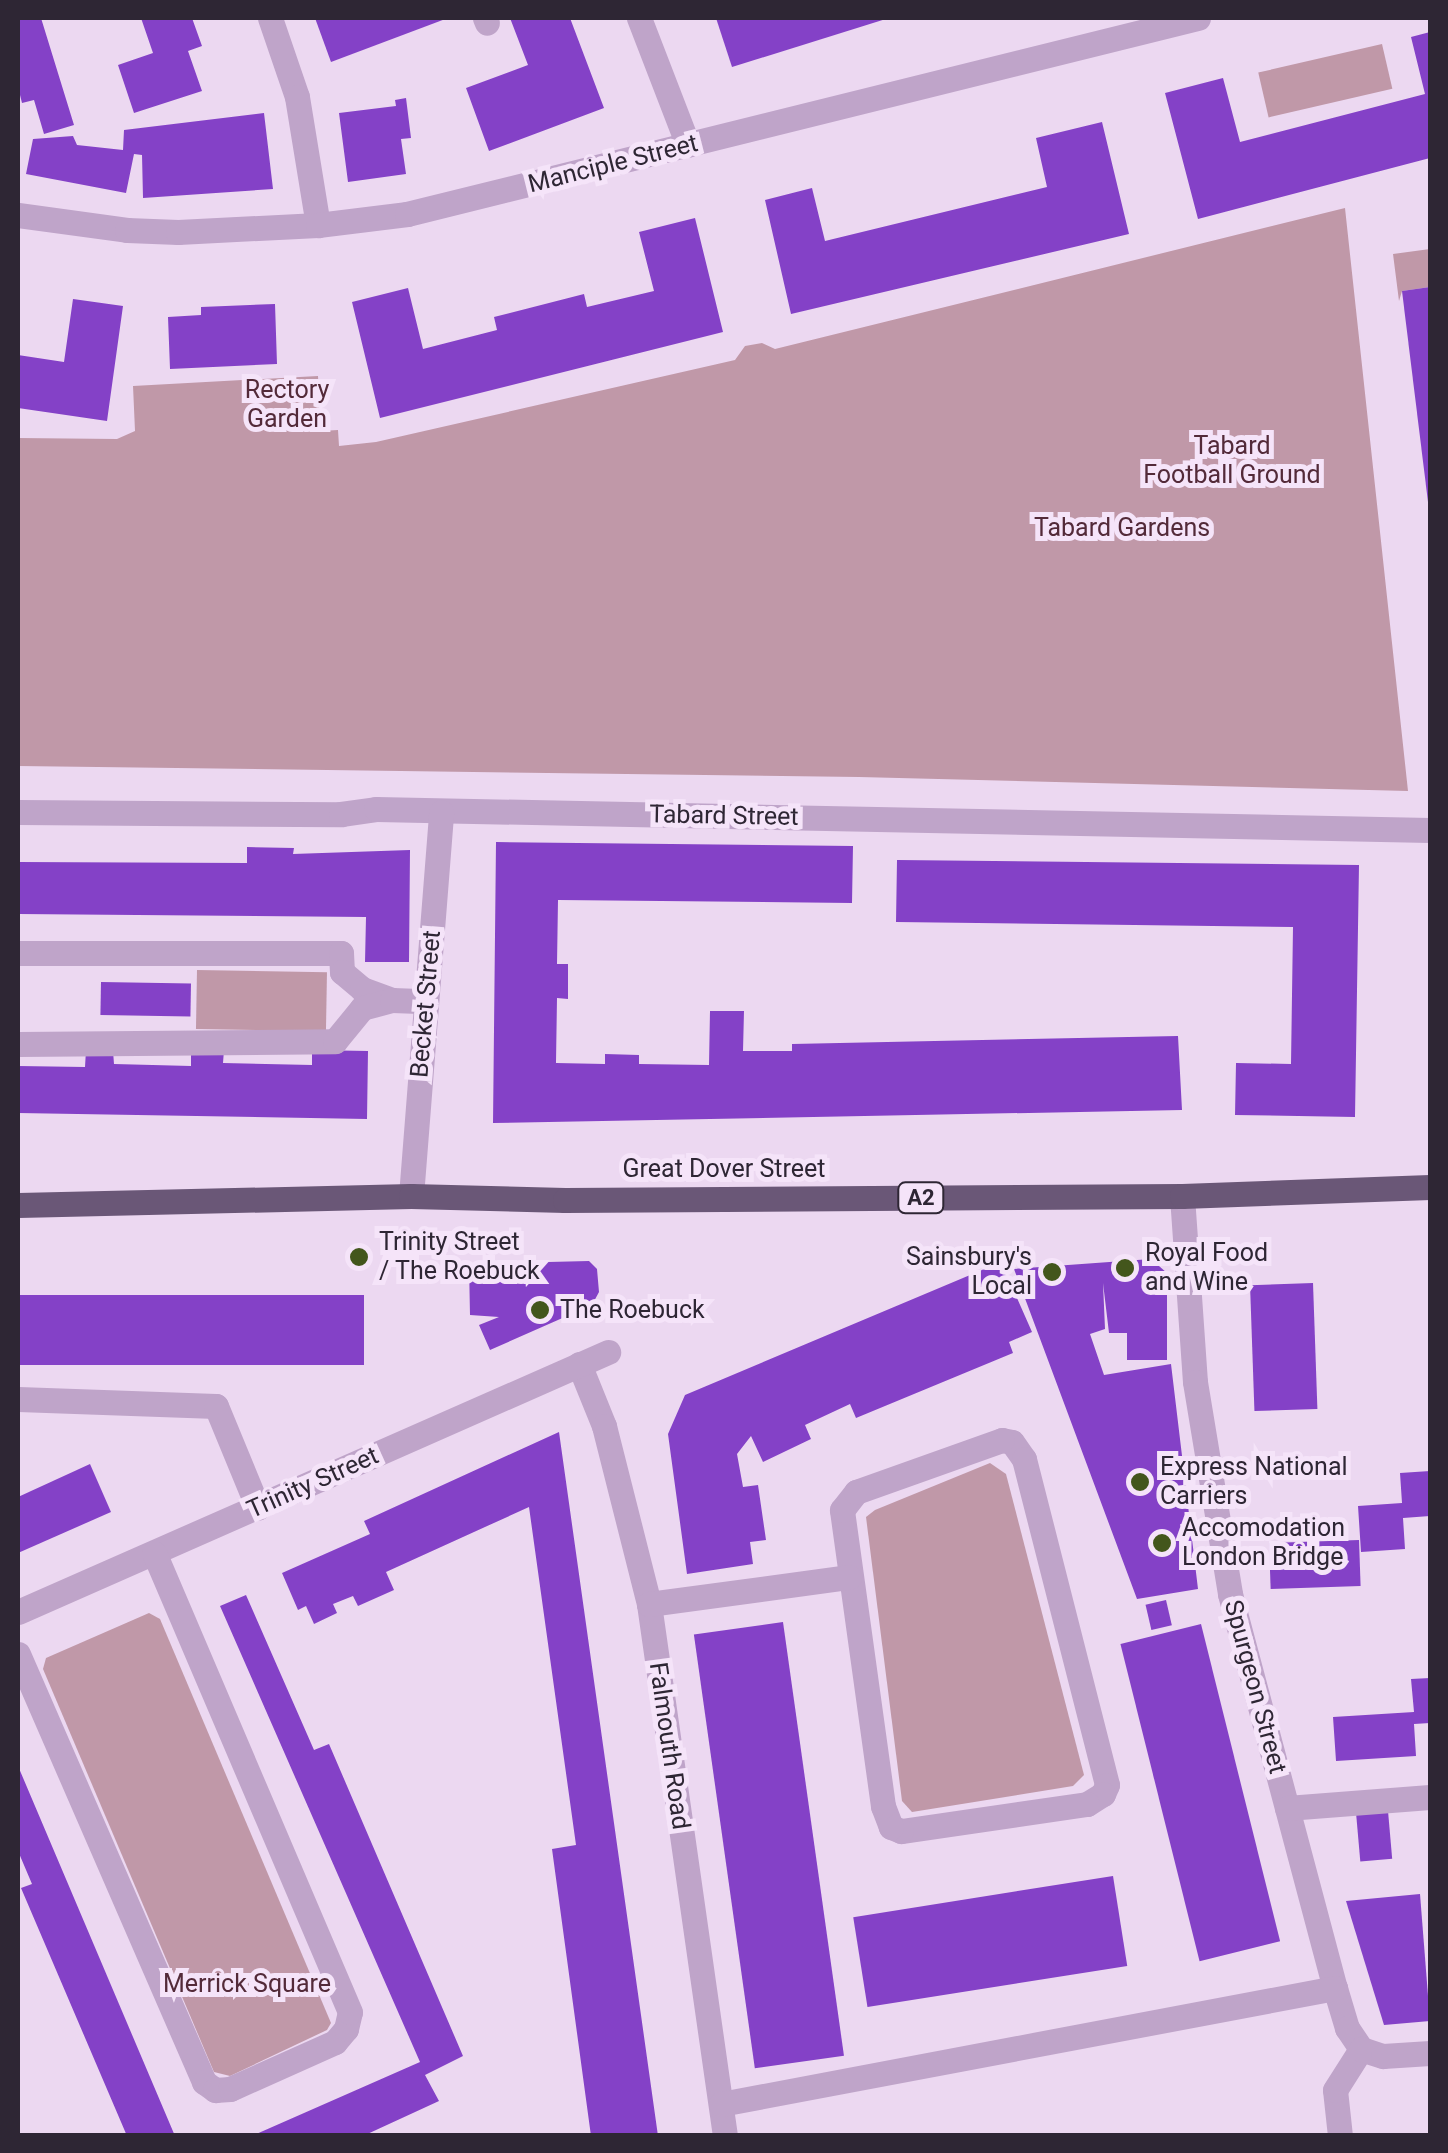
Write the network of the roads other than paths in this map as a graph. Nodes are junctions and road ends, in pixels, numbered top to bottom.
1 (270, 18) edge
2 (639, 18) edge
3 (1198, 18) edge
4 (688, 145) junction
5 (18, 215) edge
6 (318, 225) junction
7 (18, 812) edge
8 (441, 812) junction
9 (1430, 830) edge
10 (18, 953) edge
11 (392, 1000) junction
12 (426, 1001) junction
13 (18, 1044) edge
14 (1430, 1187) edge
15 (411, 1196) junction
16 (1182, 1196) junction
17 (18, 1204) edge
18 (608, 1352) dead end
19 (578, 1364) junction
20 (18, 1399) edge
21 (258, 1508) junction
22 (154, 1553) junction
23 (849, 1576) junction
24 (649, 1604) junction
25 (18, 1612) edge
26 (18, 1654) edge
27 (1430, 1797) edge
28 (1288, 1808) junction
29 (1335, 1988) junction
30 (1361, 2049) junction
31 (1430, 2052) edge
32 (722, 2104) junction
33 (725, 2136) edge
34 (1340, 2136) edge

1 - 6 street
2 - 4 street
3 - 4 street, Manciple Street
4 - 6 street, Manciple Street
5 - 6 street, Manciple Street
7 - 8 street, Tabard Street
8 - 9 street, Tabard Street
8 - 12 street, Becket Street
10 - 11 street
11 - 12 street
11 - 13 street
12 - 15 street, Becket Street
14 - 16 main road, Great Dover Street / A2
15 - 16 main road, Great Dover Street / A2
15 - 17 main road, Great Dover Street / A2
16 - 28 street, Spurgeon Street
18 - 19 street, Trinity Street
19 - 21 street, Trinity Street
19 - 24 street, Falmouth Road
20 - 21 street
21 - 22 street, Trinity Street
22 - 25 street, Trinity Street
22 - 26 street
23 - 23 street
23 - 24 street
24 - 32 street, Falmouth Road
27 - 28 street
28 - 29 street, Spurgeon Street
29 - 30 street, Spurgeon Street
29 - 32 street
30 - 31 street
30 - 34 street
32 - 33 street, Falmouth Road

